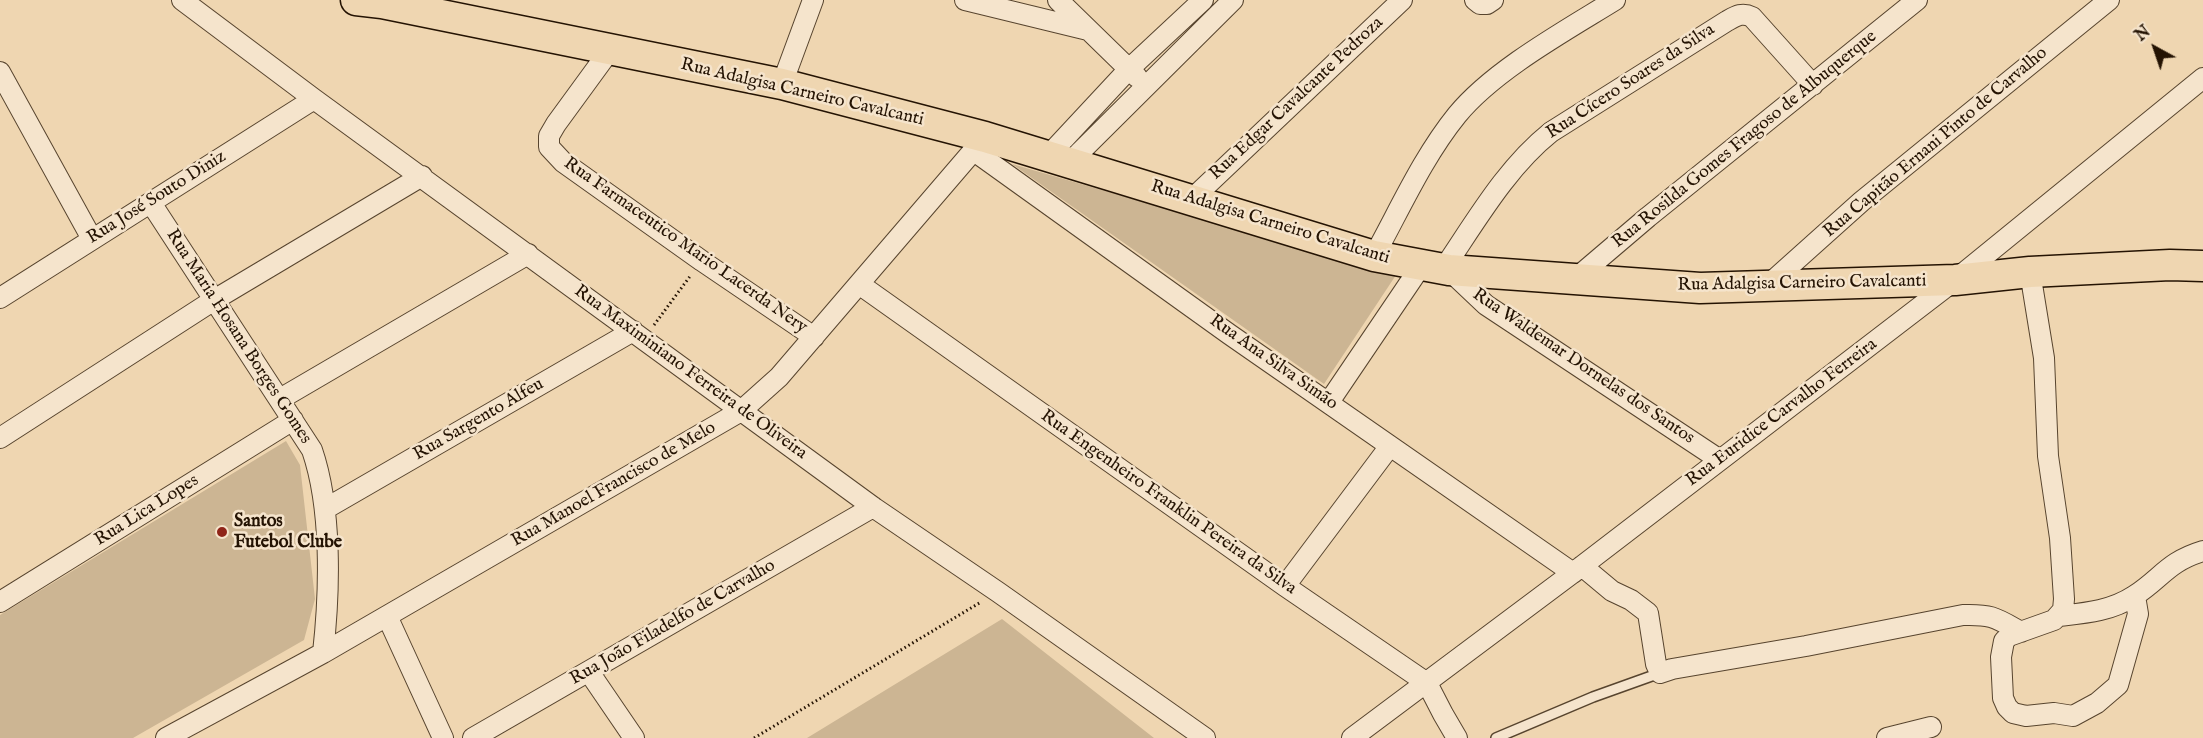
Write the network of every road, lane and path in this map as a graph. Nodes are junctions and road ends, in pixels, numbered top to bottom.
1 (182, 0) edge
2 (813, 0) edge
3 (965, 0) edge
4 (1058, 0) edge
5 (1203, 0) edge
6 (1233, 0) edge
7 (1402, 0) edge
8 (1475, 0) edge
9 (1493, 0) edge
10 (1615, 0) edge
11 (1917, 0) edge
12 (2109, 0) edge
13 (375, 1) edge
14 (1088, 30) junction
15 (610, 50) junction
16 (1129, 69) junction
17 (0, 72) edge
18 (2203, 78) edge
19 (782, 84) junction
20 (1813, 85) junction
21 (1145, 86) junction
22 (314, 99) junction
23 (980, 144) junction
24 (1059, 159) junction
25 (422, 176) junction
26 (1192, 199) junction
27 (151, 202) junction
28 (92, 239) junction
29 (528, 254) junction
30 (1374, 256) junction
31 (702, 261) junction
32 (2203, 266) edge
33 (1438, 268) junction
34 (2030, 272) junction
35 (1574, 280) junction
36 (1955, 280) junction
37 (859, 284) junction
38 (1765, 288) junction
39 (0, 298) edge
40 (214, 300) junction
41 (638, 335) junction
42 (814, 337) junction
43 (280, 399) junction
44 (1329, 402) junction
45 (741, 411) junction
46 (293, 420) junction
47 (0, 438) edge
48 (1390, 446) junction
49 (1720, 460) junction
50 (873, 507) junction
51 (325, 509) junction
52 (2203, 551) edge
53 (1577, 569) junction
54 (1286, 586) junction
55 (998, 592) junction
56 (2135, 596) junction
57 (0, 602) edge
58 (387, 616) junction
59 (2059, 616) junction
60 (2021, 632) junction
61 (323, 653) junction
62 (589, 672) junction
63 (1660, 673) junction
64 (1427, 683) junction
65 (1931, 727) dead end
66 (166, 738) edge
67 (443, 738) edge
68 (472, 738) edge
69 (634, 738) edge
70 (754, 738) edge
71 (1205, 738) edge
72 (1352, 738) edge
73 (1457, 738) edge
74 (1496, 738) edge
75 (1887, 738) edge

1 - 22 street, Rua Maximiniano Ferreira de Oliveira
2 - 19 street
3 - 14 street
4 - 14 street
5 - 16 street
6 - 21 street
7 - 26 street, Rua Edgar Cavalcante Pedroza
8 - 9 street
10 - 30 street
11 - 20 street, Rua Rosilda Gomes Fragoso de Albuquerque
12 - 38 street, Rua Capitão Ernani Pinto de Carvalho
13 - 15 main road, Rua Adalgisa Carneiro Cavalcanti
14 - 16 street
15 - 19 main road, Rua Adalgisa Carneiro Cavalcanti
15 - 31 street, Rua Farmaceutico Mario Lacerda Nery
16 - 21 street
16 - 24 street
17 - 28 street
18 - 36 street, Rua Euridice Carvalho Ferreira
19 - 23 main road, Rua Adalgisa Carneiro Cavalcanti
20 - 33 street, Rua Cícero Soares da Silva
20 - 35 street, Rua Rosilda Gomes Fragoso de Albuquerque
21 - 24 street
22 - 25 street, Rua Maximiniano Ferreira de Oliveira
22 - 27 street, Rua José Souto Diniz
23 - 24 main road, Rua Adalgisa Carneiro Cavalcanti
23 - 37 street, Rua Manoel Francisco de Melo
23 - 44 street, Rua Ana Silva Simão
24 - 26 main road, Rua Adalgisa Carneiro Cavalcanti
25 - 29 street, Rua Maximiniano Ferreira de Oliveira
25 - 40 street
26 - 30 main road, Rua Adalgisa Carneiro Cavalcanti
27 - 28 street, Rua José Souto Diniz
27 - 40 street, Rua Maria Hosana Borges Gomes
28 - 39 street, Rua José Souto Diniz
29 - 41 street, Rua Maximiniano Ferreira de Oliveira
29 - 43 street
30 - 33 main road, Rua Adalgisa Carneiro Cavalcanti
31 - 41 path
31 - 42 street, Rua Farmaceutico Mario Lacerda Nery
32 - 34 main road, Rua Adalgisa Carneiro Cavalcanti
33 - 35 main road, Rua Adalgisa Carneiro Cavalcanti
33 - 44 street, Rua Cícero Soares da Silva
33 - 49 street, Rua Waldemar Dornelas dos Santos
34 - 36 main road, Rua Adalgisa Carneiro Cavalcanti
34 - 59 street
35 - 38 main road, Rua Adalgisa Carneiro Cavalcanti
36 - 38 main road, Rua Adalgisa Carneiro Cavalcanti
36 - 49 street, Rua Euridice Carvalho Ferreira
37 - 42 street, Rua Manoel Francisco de Melo
37 - 54 street, Rua Engenheiro Franklin Pereira da Silva
40 - 43 street, Rua Maria Hosana Borges Gomes
40 - 47 street
41 - 45 street, Rua Maximiniano Ferreira de Oliveira
41 - 51 street, Rua Sargento Alfeu
42 - 45 street, Rua Manoel Francisco de Melo
43 - 46 street, Rua Maria Hosana Borges Gomes
44 - 48 street, Rua Ana Silva Simão
45 - 50 street, Rua Maximiniano Ferreira de Oliveira
45 - 58 street, Rua Manoel Francisco de Melo
46 - 51 street, Rua Maria Hosana Borges Gomes
46 - 57 street, Rua Lica Lopes
48 - 53 street, Rua Ana Silva Simão
48 - 54 street
49 - 53 street, Rua Euridice Carvalho Ferreira
50 - 55 street, Rua Maximiniano Ferreira de Oliveira
50 - 62 street, Rua João Filadelfo de Carvalho
51 - 61 street, Rua Maria Hosana Borges Gomes
52 - 56 street
53 - 63 street, Rua Ana Silva Simão
53 - 64 street, Rua Euridice Carvalho Ferreira
54 - 64 street, Rua Engenheiro Franklin Pereira da Silva
55 - 70 path
55 - 71 street, Rua Maximiniano Ferreira de Oliveira
56 - 59 street
56 - 60 street
58 - 61 street, Rua Manoel Francisco de Melo
58 - 67 street
59 - 60 street
60 - 63 street
61 - 66 street, Rua Manoel Francisco de Melo
62 - 68 street, Rua João Filadelfo de Carvalho
62 - 69 street
63 - 74 lane
64 - 72 street, Rua Euridice Carvalho Ferreira
64 - 73 street, Rua Engenheiro Franklin Pereira da Silva
65 - 75 street

